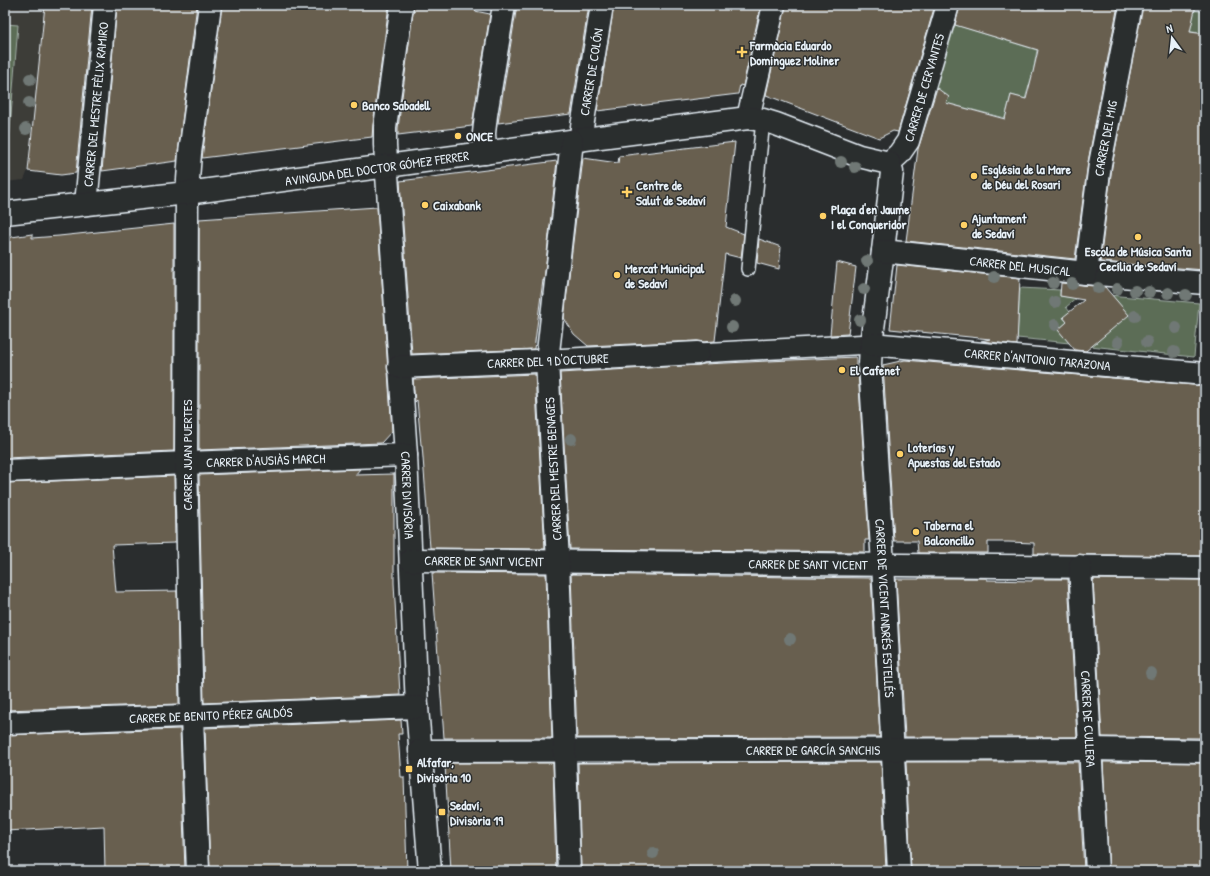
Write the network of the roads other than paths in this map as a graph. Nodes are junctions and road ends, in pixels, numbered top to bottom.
1 (104, 5) edge
2 (210, 5) edge
3 (402, 5) edge
4 (504, 5) edge
5 (602, 5) edge
6 (774, 5) edge
7 (948, 5) edge
8 (1131, 5) edge
9 (755, 119) junction
10 (576, 140) junction
11 (485, 153) junction
12 (889, 163) junction
13 (387, 166) junction
14 (187, 193) junction
15 (86, 204) junction
16 (5, 213) edge
17 (883, 250) junction
18 (748, 269) dead end
19 (1086, 273) junction
20 (1205, 283) edge
21 (870, 344) junction
22 (698, 352) joint
23 (547, 361) junction
24 (399, 367) junction
25 (1205, 374) edge
26 (406, 455) junction
27 (186, 463) junction
28 (5, 471) edge
29 (411, 560) junction
30 (558, 561) junction
31 (883, 564) junction
32 (1080, 566) junction
33 (1205, 568) edge
34 (417, 707) junction
35 (192, 717) junction
36 (5, 723) edge
37 (565, 750) junction
38 (892, 750) junction
39 (1090, 750) junction
40 (420, 751) junction
41 (1205, 751) edge
42 (198, 871) edge
43 (430, 871) edge
44 (569, 871) edge
45 (899, 871) edge
46 (1097, 871) edge

1 - 15 street, CARRER DEL MESTRE FÈLIX RAMIRO
2 - 14 street, CARRER JUAN PUERTES
3 - 13 street, CARRER DIVISÒRIA
4 - 11 street
5 - 10 street, CARRER DE COLÓN
6 - 9 street
7 - 12 street, CARRER DE CERVANTES
8 - 19 street, CARRER DEL MIG
9 - 10 street, AVINGUDA DEL DOCTOR GÓMEZ FERRER
9 - 12 street
9 - 18 lane
10 - 11 street, AVINGUDA DEL DOCTOR GÓMEZ FERRER
10 - 23 street, CARRER DEL MESTRE BENAGES
11 - 13 street, AVINGUDA DEL DOCTOR GÓMEZ FERRER
12 - 17 street
13 - 14 street, AVINGUDA DEL DOCTOR GÓMEZ FERRER
13 - 24 street, CARRER DIVISÒRIA
14 - 15 street, AVINGUDA DEL DOCTOR GÓMEZ FERRER
14 - 27 street, CARRER JUAN PUERTES
15 - 16 street, AVINGUDA DEL DOCTOR GÓMEZ FERRER
17 - 19 street, CARRER DEL MUSICAL
17 - 21 street
19 - 20 street, CARRER DEL MUSICAL
21 - 22 street
21 - 25 street, CARRER D'ANTONIO TARAZONA
21 - 31 street, CARRER DE VICENT ANDRÉS ESTELLÉS
22 - 23 street, CARRER DEL 9 D'OCTUBRE
23 - 24 street, CARRER DEL 9 D'OCTUBRE
23 - 30 street, CARRER DEL MESTRE BENAGES
24 - 26 street, CARRER DIVISÒRIA
26 - 27 street, CARRER D'AUSIÀS MARCH
26 - 29 street, CARRER DIVISÒRIA
27 - 28 street, CARRER D'AUSIÀS MARCH
27 - 35 street, CARRER JUAN PUERTES
29 - 30 street, CARRER DE SANT VICENT
29 - 34 street, CARRER DIVISÒRIA
30 - 31 street, CARRER DE SANT VICENT
30 - 37 street, CARRER DEL MESTRE BENAGES
31 - 32 street, CARRER DE SANT VICENT
31 - 38 street, CARRER DE VICENT ANDRÉS ESTELLÉS
32 - 33 street, CARRER DE SANT VICENT
32 - 39 street, CARRER DE CULLERA
34 - 35 street, CARRER DE BENITO PÉREZ GALDÓS
34 - 40 street, CARRER DIVISÒRIA
35 - 36 street, CARRER DE BENITO PÉREZ GALDÓS
35 - 42 street, CARRER JUAN PUERTES
37 - 38 street, CARRER DE GARCÍA SANCHIS
37 - 40 street, CARRER DE GARCÍA SANCHIS
37 - 44 street, CARRER DEL MESTRE BENAGES
38 - 39 street, CARRER DE GARCÍA SANCHIS
38 - 45 street, CARRER DE VICENT ANDRÉS ESTELLÉS
39 - 41 street, CARRER DE GARCÍA SANCHIS
39 - 46 street, CARRER DE CULLERA
40 - 43 street, CARRER DIVISÒRIA

